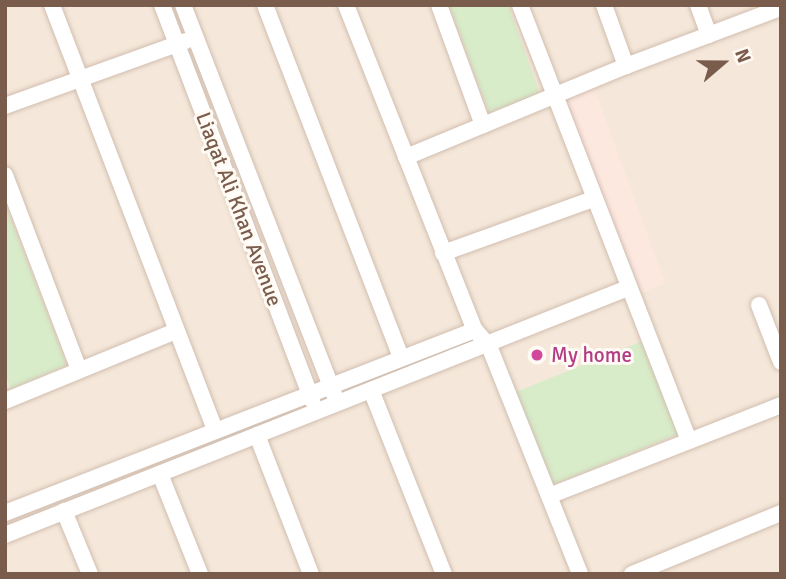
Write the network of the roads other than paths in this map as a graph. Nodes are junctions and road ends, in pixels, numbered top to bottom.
1 (52, 5) edge
2 (162, 5) edge
3 (183, 5) edge
4 (265, 5) edge
5 (346, 5) edge
6 (439, 5) edge
7 (520, 5) edge
8 (604, 5) edge
9 (698, 5) edge
10 (779, 5) edge
11 (709, 35) junction
12 (195, 38) junction
13 (176, 45) junction
14 (626, 66) junction
15 (79, 80) junction
16 (554, 97) junction
17 (5, 106) edge
18 (483, 125) junction
19 (406, 157) junction
20 (5, 175) edge
21 (593, 200) junction
22 (443, 253) junction
23 (628, 288) junction
24 (759, 305) dead end
25 (474, 330) junction
26 (176, 331) junction
27 (489, 345) junction
28 (401, 357) junction
29 (781, 362) edge
30 (79, 370) junction
31 (330, 386) junction
32 (372, 390) junction
33 (309, 392) junction
34 (5, 401) edge
35 (338, 403) junction
36 (781, 405) edge
37 (317, 412) junction
38 (215, 430) junction
39 (257, 435) junction
40 (688, 440) junction
41 (160, 474) junction
42 (549, 496) junction
43 (64, 511) junction
44 (5, 513) edge
45 (781, 513) edge
46 (5, 535) edge
47 (90, 574) edge
48 (200, 574) edge
49 (311, 574) edge
50 (443, 574) edge
51 (580, 574) edge
52 (632, 574) edge

1 - 15 street
2 - 13 street, Liaqat Ali Khan Avenue
3 - 12 street, Liaqat Ali Khan Avenue
4 - 28 street
5 - 19 street
6 - 18 street
7 - 16 street
8 - 14 street
9 - 11 street
10 - 11 street
11 - 14 street
12 - 13 street
12 - 31 street, Liaqat Ali Khan Avenue
13 - 15 street
13 - 33 street, Liaqat Ali Khan Avenue
14 - 16 street
15 - 17 street
15 - 26 street
16 - 18 street
16 - 21 street
18 - 19 street
19 - 22 street
20 - 30 street
21 - 22 street
21 - 23 street
22 - 25 street
23 - 27 street
23 - 40 street
24 - 29 street
25 - 27 street
25 - 28 street
26 - 30 street
26 - 38 street
27 - 32 street
27 - 42 street
28 - 31 street
30 - 34 street
31 - 33 street
31 - 35 street, Liaqat Ali Khan Avenue
32 - 35 street
32 - 50 street
33 - 37 street, Liaqat Ali Khan Avenue
33 - 38 street
35 - 37 street
36 - 40 street
37 - 39 street
38 - 44 street
39 - 41 street
39 - 49 street
40 - 42 street
41 - 43 street
41 - 48 street
42 - 51 street
43 - 46 street
43 - 47 street
45 - 52 street

